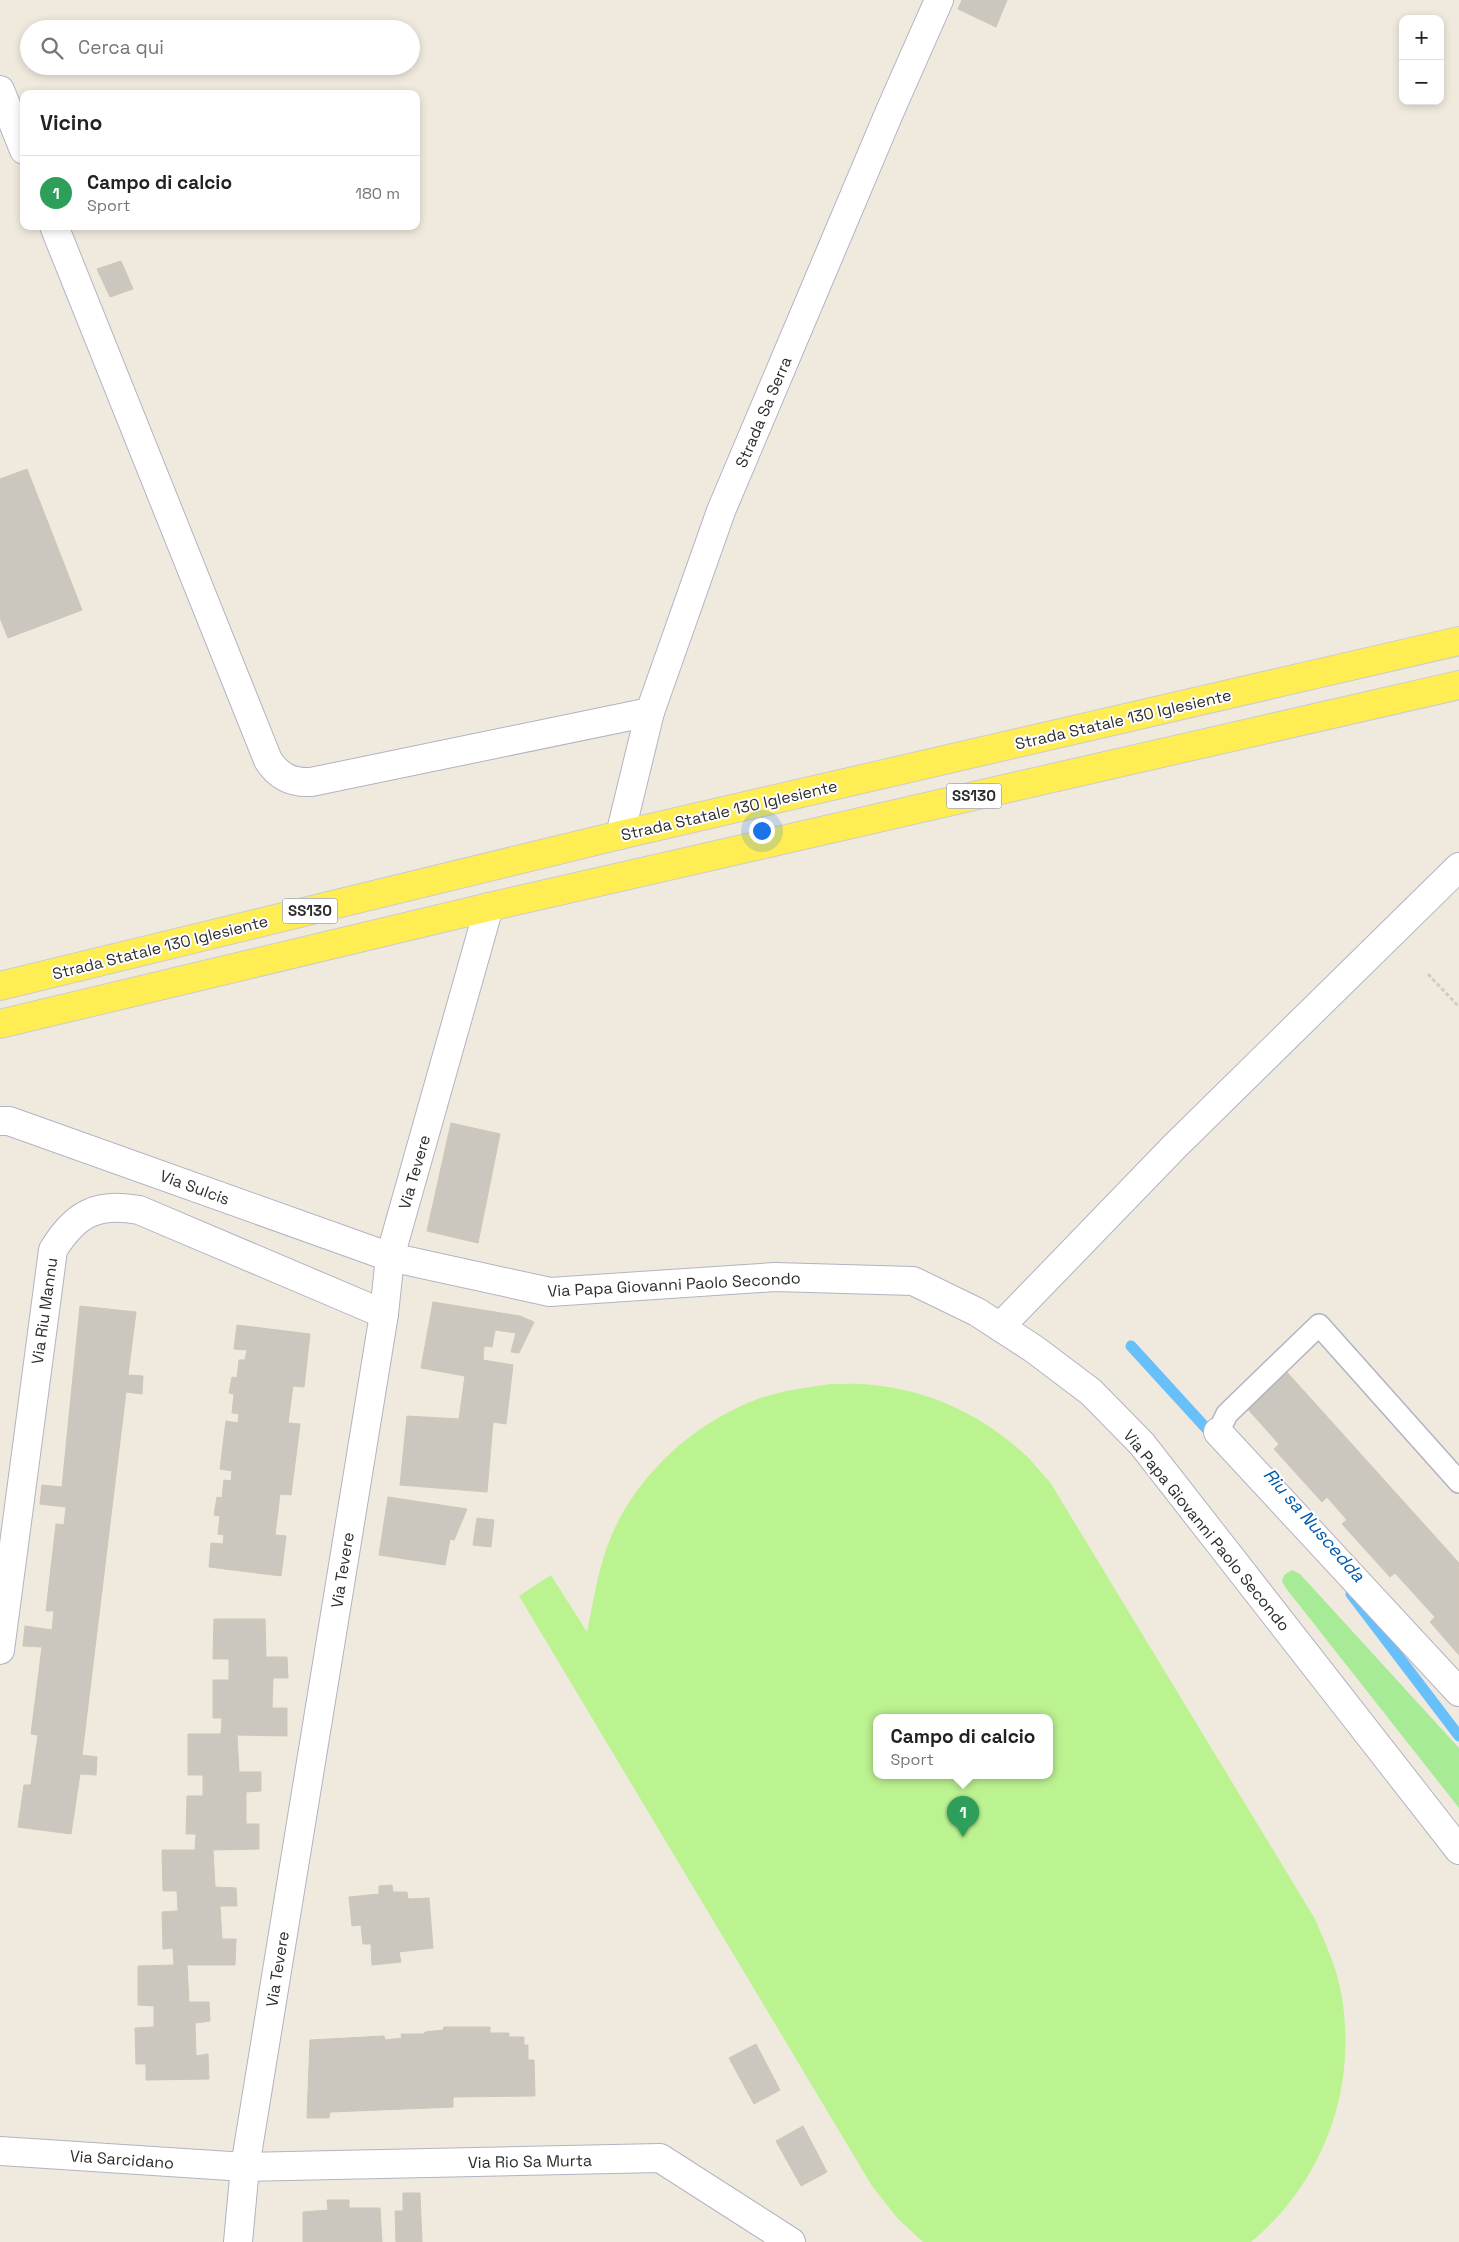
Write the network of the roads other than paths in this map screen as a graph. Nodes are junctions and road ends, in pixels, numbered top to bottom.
1 (939, 0) edge
2 (0, 90) edge
3 (20, 140) edge
4 (56, 230) edge
5 (1459, 641) edge
6 (1459, 685) edge
7 (650, 712) junction
8 (620, 835) junction
9 (1459, 867) edge
10 (489, 907) junction
11 (0, 986) edge
12 (0, 1024) edge
13 (0, 1121) edge
14 (390, 1257) junction
15 (384, 1314) junction
16 (1000, 1327) junction
17 (1218, 1432) joint
18 (1459, 1482) edge
19 (0, 1650) edge
20 (1459, 1692) edge
21 (1459, 1850) edge
22 (0, 2151) edge
23 (245, 2167) junction
24 (238, 2242) edge
25 (791, 2242) edge

1 - 7 street, Strada Sa Serra
2 - 3 street
4 - 7 street
5 - 8 main road, Strada Statale 130 Iglesiente / SS130
6 - 10 main road, SS130
7 - 8 street, Strada Sa Serra
8 - 11 main road, Strada Statale 130 Iglesiente / SS130
9 - 16 street
10 - 12 main road, SS130
10 - 14 street, Via Tevere
13 - 14 street, Via Sulcis
14 - 15 street, Via Tevere
14 - 16 street, Via Papa Giovanni Paolo Secondo
15 - 19 street, Via Riu Mannu
15 - 23 street, Via Tevere
16 - 21 street, Via Papa Giovanni Paolo Secondo
17 - 18 lane
17 - 20 street
22 - 23 street, Via Sarcidano
23 - 24 street, Via Tevere
23 - 25 street, Via Rio Sa Murta

